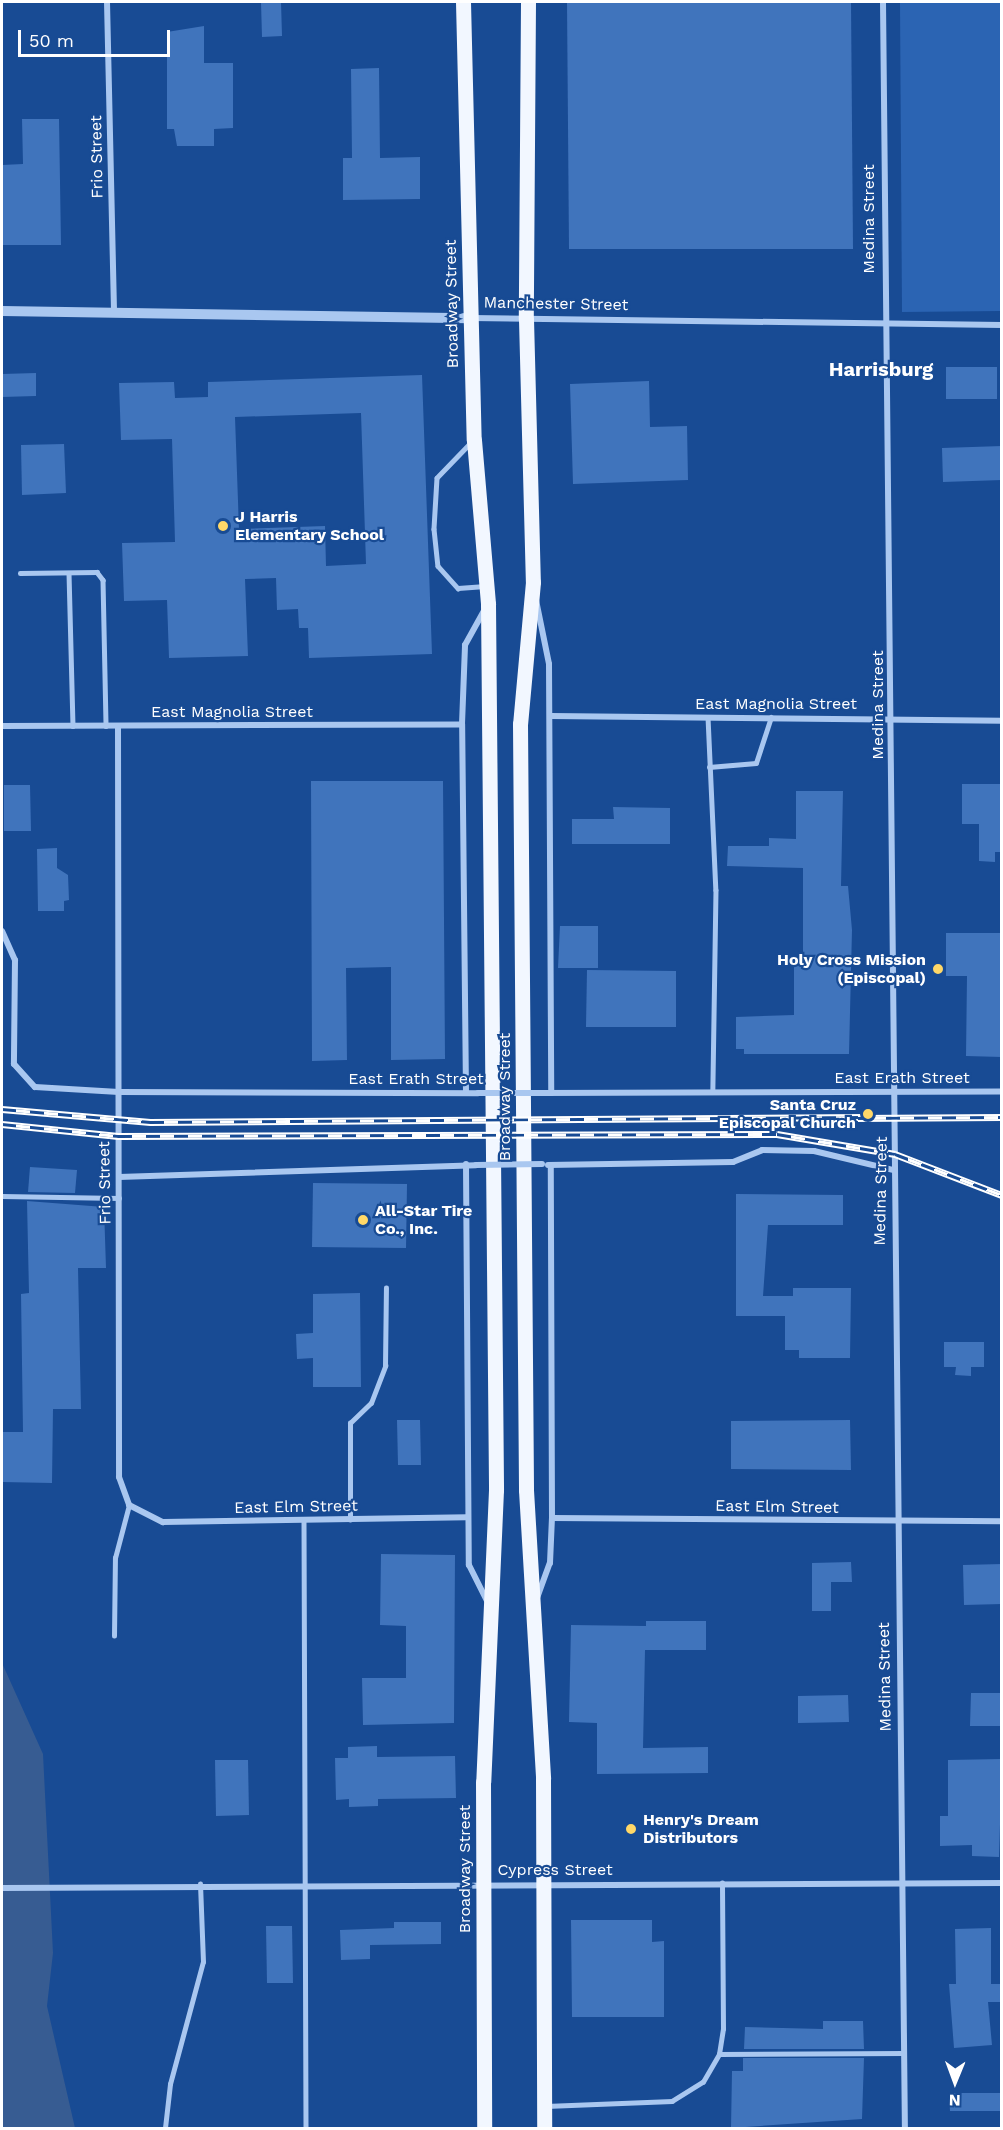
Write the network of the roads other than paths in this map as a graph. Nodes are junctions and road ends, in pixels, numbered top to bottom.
1 (107, 2) edge
2 (463, 2) edge
3 (528, 2) edge
4 (883, 2) edge
5 (2, 311) edge
6 (114, 311) junction
7 (469, 318) junction
8 (526, 319) junction
9 (1002, 325) edge
10 (883, 326) junction
11 (474, 440) junction
12 (20, 573) dead end
13 (69, 573) junction
14 (533, 582) junction
15 (488, 585) junction
16 (488, 604) junction
17 (551, 716) junction
18 (708, 717) junction
19 (771, 717) junction
20 (892, 718) junction
21 (1002, 720) edge
22 (462, 724) junction
23 (2, 726) edge
24 (73, 726) junction
25 (106, 726) junction
26 (118, 726) junction
27 (709, 767) junction
28 (2, 931) edge
29 (713, 1091) junction
30 (1002, 1091) edge
31 (119, 1092) junction
32 (896, 1092) junction
33 (466, 1093) junction
34 (551, 1093) junction
35 (466, 1164) junction
36 (551, 1165) junction
37 (893, 1170) junction
38 (120, 1177) junction
39 (2, 1196) edge
40 (119, 1198) junction
41 (386, 1288) dead end
42 (129, 1505) junction
43 (467, 1517) junction
44 (552, 1518) junction
45 (350, 1520) junction
46 (304, 1521) junction
47 (1002, 1521) edge
48 (896, 1522) junction
49 (491, 1609) junction
50 (531, 1612) junction
51 (114, 1636) dead end
52 (304, 1883) junction
53 (722, 1883) junction
54 (902, 1883) junction
55 (1002, 1883) edge
56 (200, 1884) junction
57 (482, 1884) junction
58 (544, 1884) junction
59 (2, 1888) edge
60 (904, 2053) junction
61 (719, 2054) junction
62 (544, 2106) junction
63 (165, 2128) edge
64 (306, 2128) edge
65 (484, 2128) edge
66 (544, 2128) edge
67 (905, 2128) edge

1 - 6 street, Frio Street
2 - 7 main road, Broadway Street
3 - 8 main road, Broadway Street
4 - 10 street, Medina Street
5 - 6 street, Manchester Street
6 - 7 street, Manchester Street
7 - 8 street, Manchester Street
7 - 11 main road, Broadway Street
8 - 10 street, Manchester Street
8 - 14 main road, Broadway Street
9 - 10 street, Manchester Street
10 - 20 street, Medina Street
11 - 15 main road, Broadway Street
11 - 15 lane
12 - 13 lane
13 - 24 lane
13 - 25 lane
14 - 17 street, Broadway Street
14 - 50 main road, Broadway Street
15 - 16 main road, Broadway Street
16 - 22 street, Broadway Street
16 - 49 main road, Broadway Street
17 - 18 street, East Magnolia Street
17 - 34 street, Broadway Street
18 - 19 street, East Magnolia Street
18 - 27 lane
19 - 20 street, East Magnolia Street
19 - 27 lane
20 - 21 street, East Magnolia Street
20 - 32 street, Medina Street
22 - 26 street, East Magnolia Street
22 - 33 street, Broadway Street
23 - 24 street, East Magnolia Street
24 - 25 street, East Magnolia Street
25 - 26 street, East Magnolia Street
26 - 31 street, Frio Street
27 - 29 lane
28 - 31 street, East Erath Street
29 - 32 street, East Erath Street
29 - 34 street, East Erath Street
30 - 32 street, East Erath Street
31 - 33 street, East Erath Street
31 - 38 street, Frio Street
32 - 37 street, Medina Street
33 - 34 street, East Erath Street, bridge
35 - 36 street, bridge
35 - 38 street
35 - 43 street, Broadway Street
36 - 37 street
36 - 44 street, Broadway Street
37 - 48 street, Medina Street
38 - 40 street, Frio Street
39 - 40 lane
40 - 42 street, Frio Street
41 - 45 lane
42 - 46 street, East Elm Street
42 - 51 lane
43 - 45 street, East Elm Street
43 - 49 street, Broadway Street
44 - 48 street, East Elm Street
44 - 50 street, Broadway Street
45 - 46 street, East Elm Street
46 - 52 lane
47 - 48 street, East Elm Street
48 - 54 street, Medina Street
49 - 57 main road, Broadway Street
50 - 58 main road, Broadway Street
52 - 56 street, Cypress Street
52 - 57 street, Cypress Street
52 - 64 lane
53 - 54 street, Cypress Street
53 - 58 street, Cypress Street
53 - 61 lane
54 - 55 street, Cypress Street
54 - 60 street, Medina Street
56 - 59 street, Cypress Street
56 - 63 lane
57 - 58 street, Cypress Street
57 - 65 main road, Broadway Street
58 - 62 main road, Broadway Street
60 - 61 lane
60 - 67 street, Medina Street
61 - 62 lane
62 - 66 main road, Broadway Street

